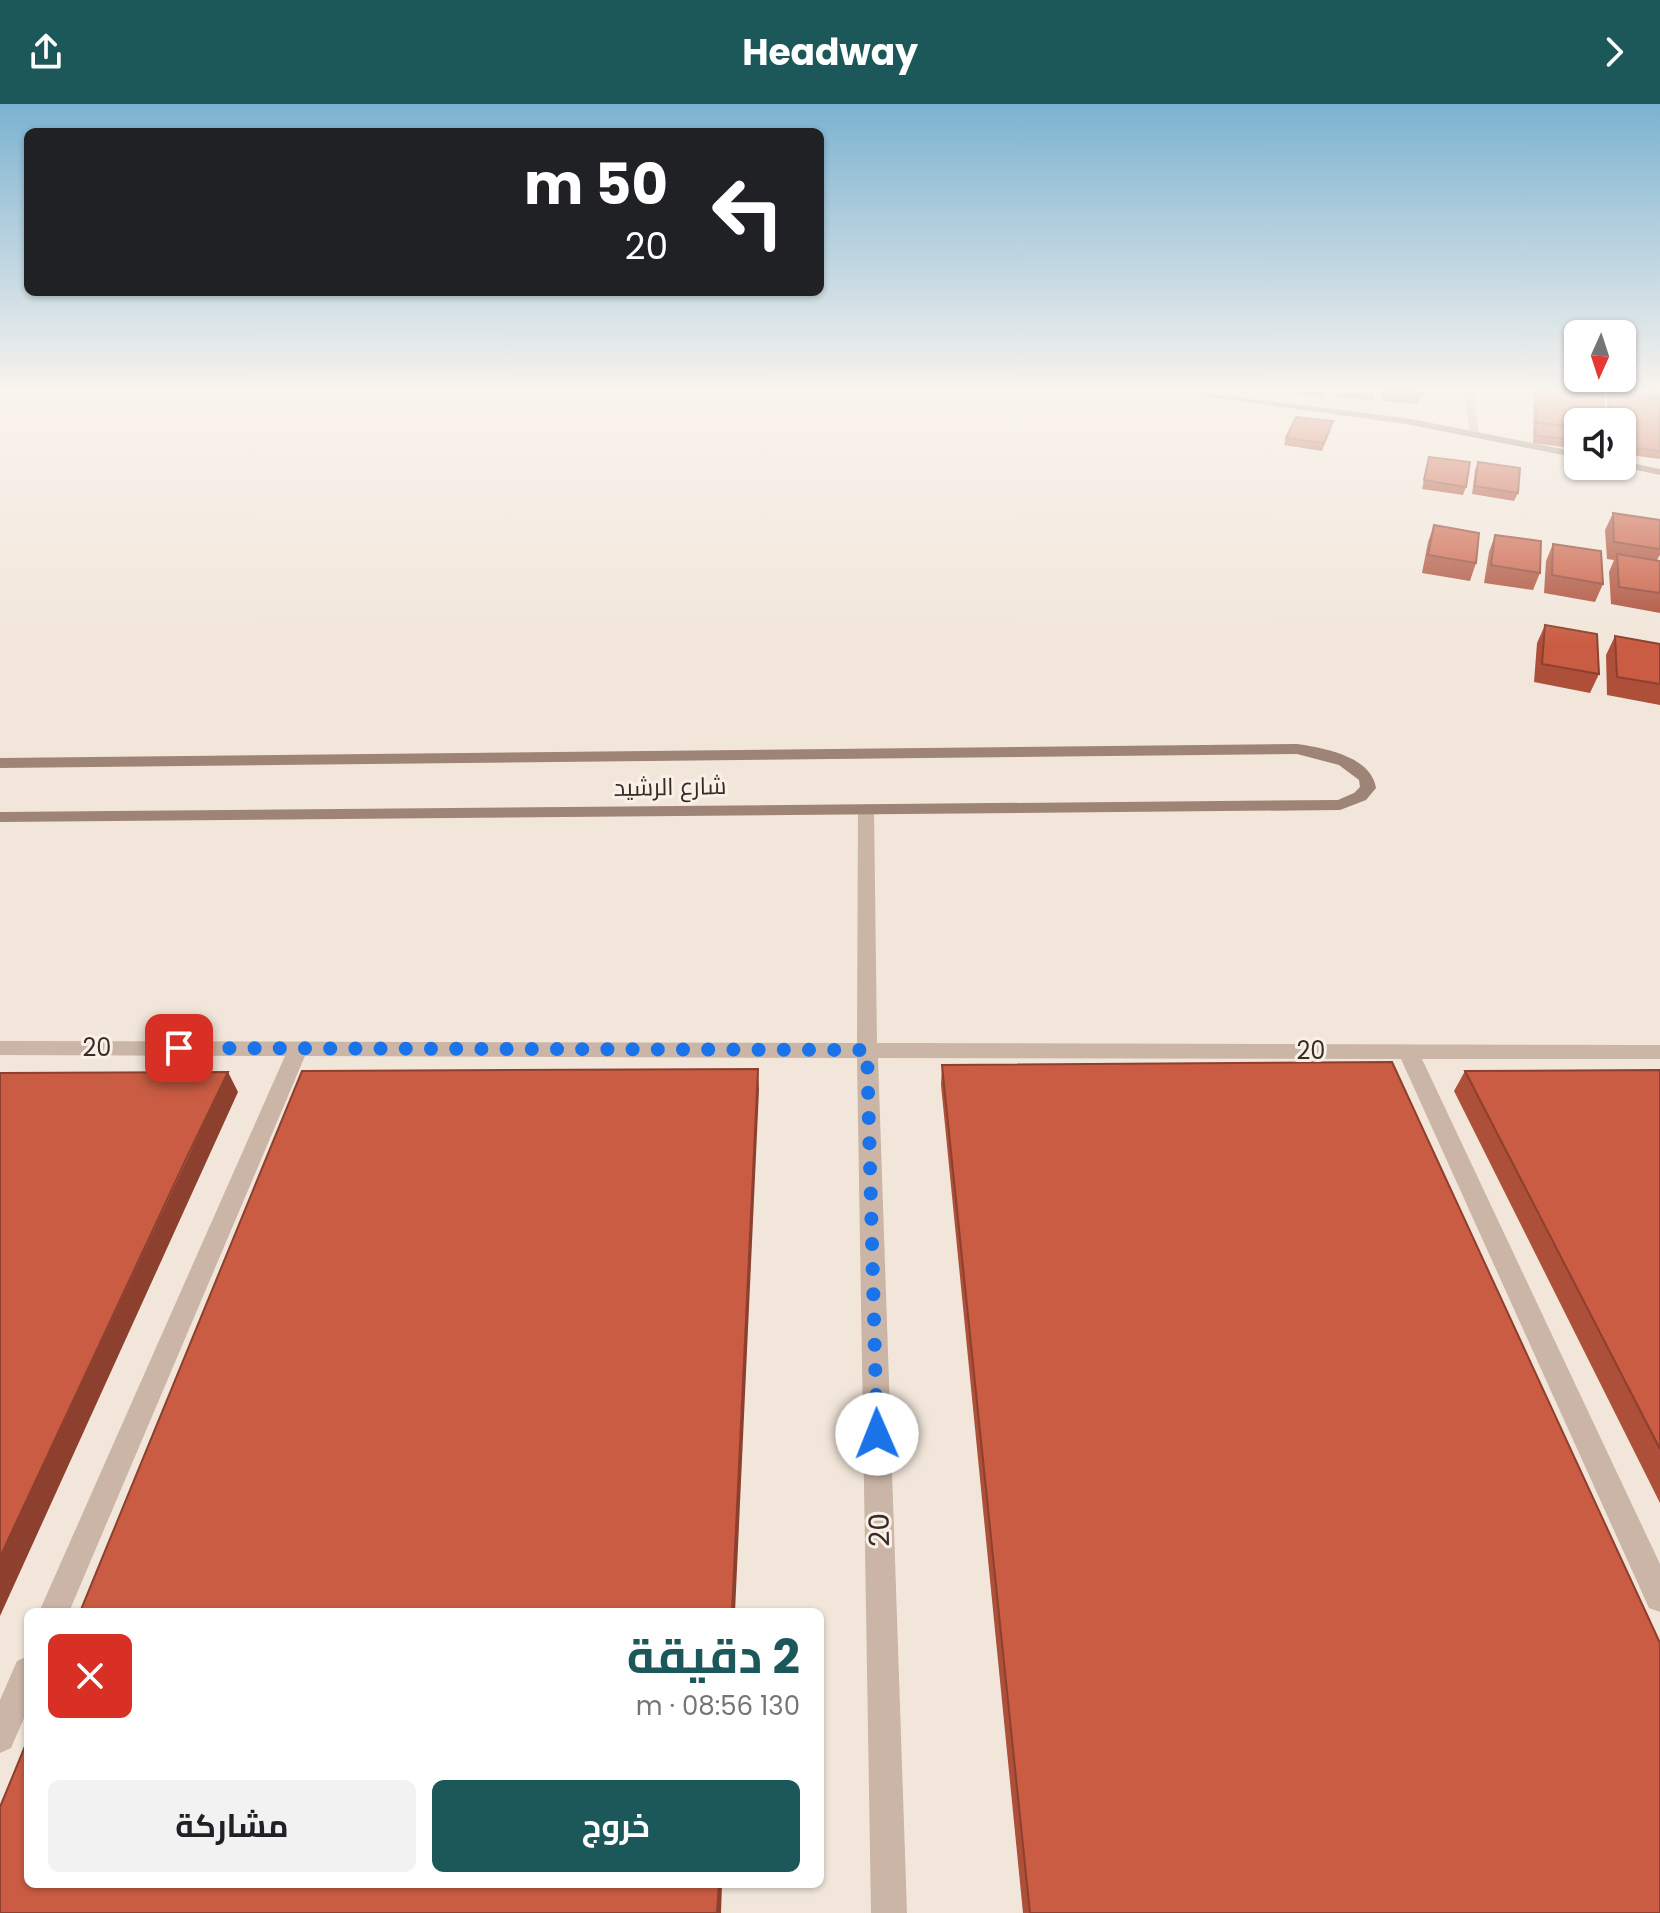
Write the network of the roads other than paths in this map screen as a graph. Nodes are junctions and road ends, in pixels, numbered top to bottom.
1 (0, 763) edge
2 (866, 809) junction
3 (0, 817) edge
4 (0, 1048) edge
5 (298, 1049) junction
6 (867, 1050) junction
7 (1408, 1052) junction
8 (1660, 1052) edge
9 (1660, 1597) edge
10 (56, 1608) edge
11 (24, 1681) edge
12 (0, 1737) edge
13 (889, 1913) edge

1 - 2 street, شارع الرشيد
2 - 3 street, شارع الرشيد
2 - 6 street
4 - 5 street, 20
5 - 6 street, 20
5 - 10 street
6 - 7 street, 20
6 - 13 street, 20
7 - 8 street, 20
7 - 9 street
11 - 12 street

